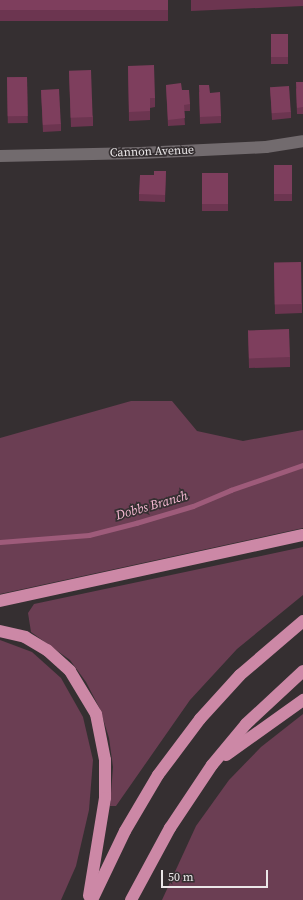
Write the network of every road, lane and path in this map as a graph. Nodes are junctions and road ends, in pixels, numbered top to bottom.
1 (303, 141) edge
2 (0, 156) edge
3 (303, 535) edge
4 (0, 601) edge
5 (303, 621) edge
6 (0, 630) edge
7 (303, 671) edge
8 (303, 700) edge
9 (212, 765) junction
10 (132, 898) edge
11 (88, 900) edge
12 (92, 900) edge

1 - 2 street, Cannon Avenue
3 - 4 highway
5 - 12 highway
6 - 11 highway
7 - 9 highway
8 - 9 highway
9 - 10 highway

